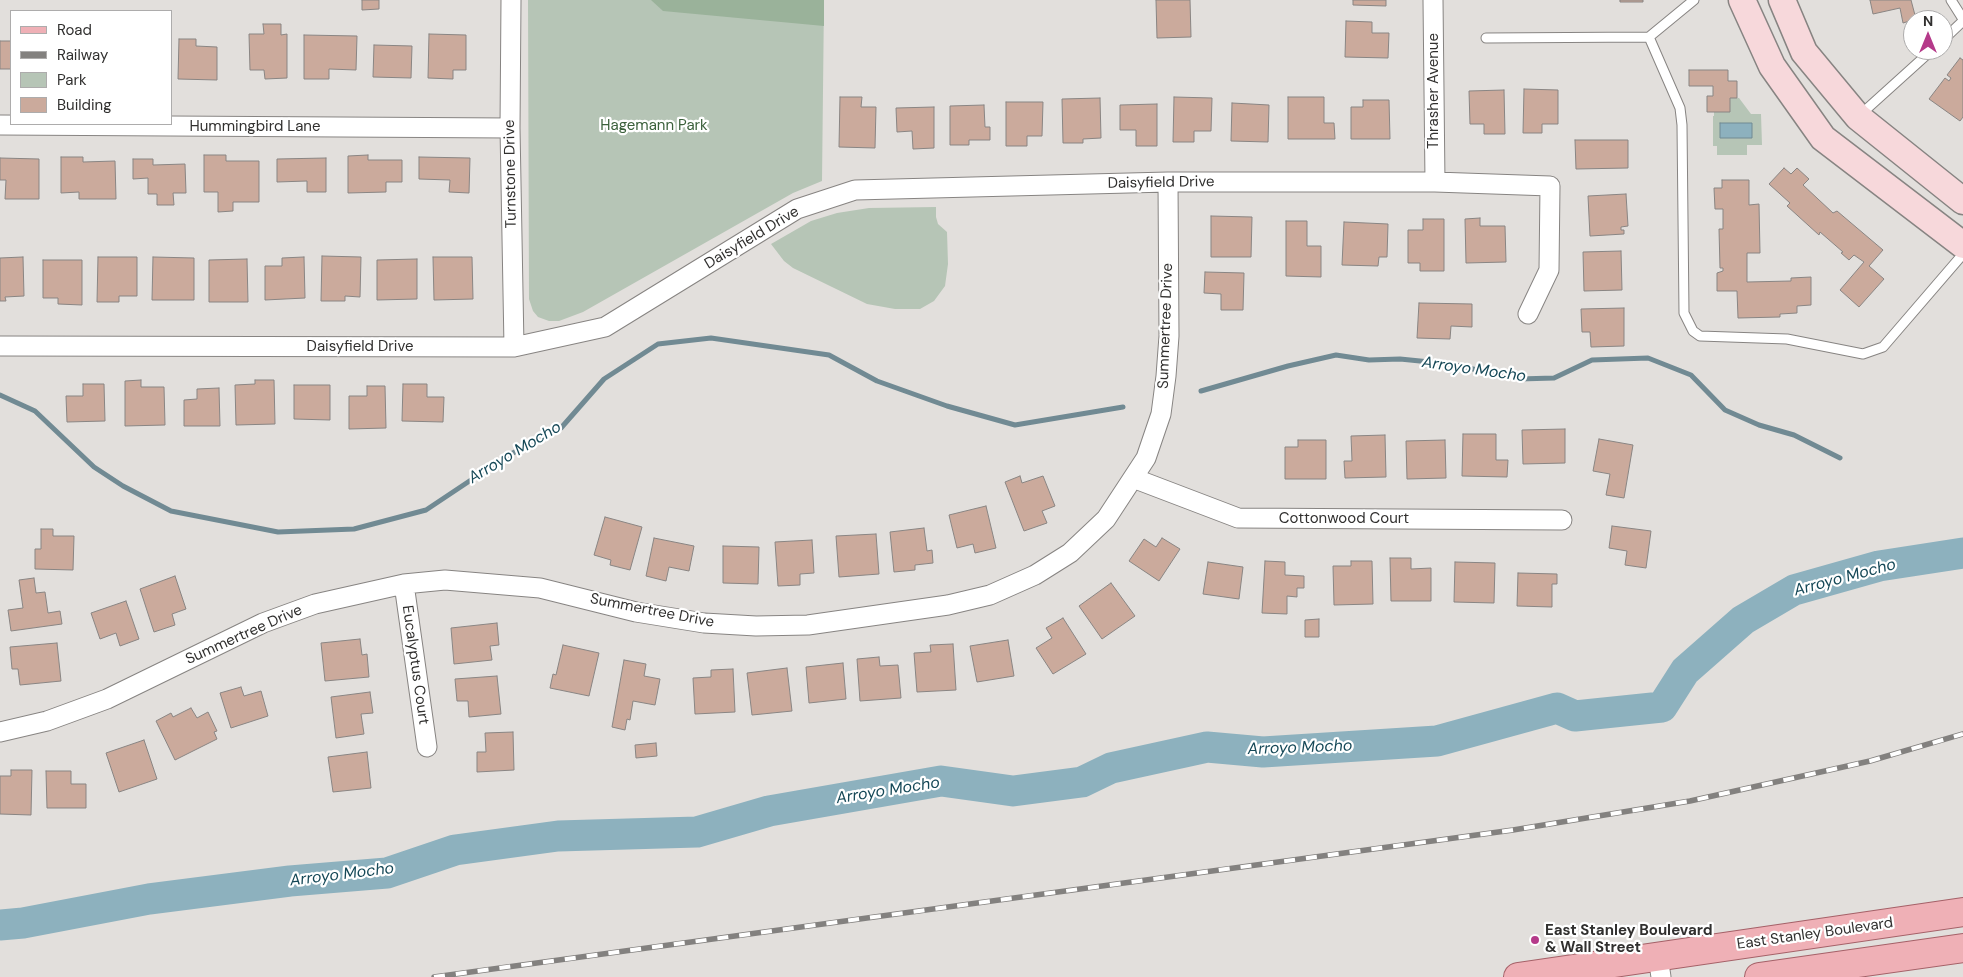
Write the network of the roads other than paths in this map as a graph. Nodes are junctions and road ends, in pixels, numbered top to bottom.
1 (511, 0) edge
2 (1433, 0) edge
3 (1694, 0) edge
4 (1742, 0) edge
5 (1782, 0) edge
6 (1951, 0) edge
7 (1963, 20) edge
8 (1953, 30) edge
9 (1649, 37) junction
10 (1486, 38) dead end
11 (1921, 60) edge
12 (1858, 117) junction
13 (0, 125) edge
14 (510, 128) junction
15 (1168, 182) junction
16 (1435, 182) junction
17 (1963, 201) edge
18 (1963, 245) edge
19 (1963, 254) edge
20 (1528, 314) dead end
21 (0, 346) edge
22 (514, 347) junction
23 (1133, 478) junction
24 (1562, 520) dead end
25 (404, 584) junction
26 (0, 732) edge
27 (427, 747) dead end
28 (1963, 912) edge
29 (1963, 948) edge
30 (1659, 967) edge
31 (1518, 977) edge
32 (1759, 977) edge

1 - 14 street, Turnstone Drive
2 - 16 street, Thrasher Avenue
3 - 9 lane
4 - 18 main road
5 - 12 main road
6 - 7 lane
7 - 8 lane
9 - 10 lane
9 - 19 lane
11 - 12 lane
12 - 17 main road
13 - 14 street, Hummingbird Lane
14 - 22 street, Turnstone Drive
15 - 16 street, Daisyfield Drive
15 - 22 street, Daisyfield Drive
15 - 23 street, Summertree Drive
16 - 20 street, Daisyfield Drive
21 - 22 street, Daisyfield Drive
23 - 24 street, Cottonwood Court
23 - 25 street, Summertree Drive
25 - 26 street, Summertree Drive
25 - 27 street, Eucalyptus Court
28 - 30 main road, East Stanley Boulevard
29 - 32 main road
30 - 31 main road, East Stanley Boulevard

